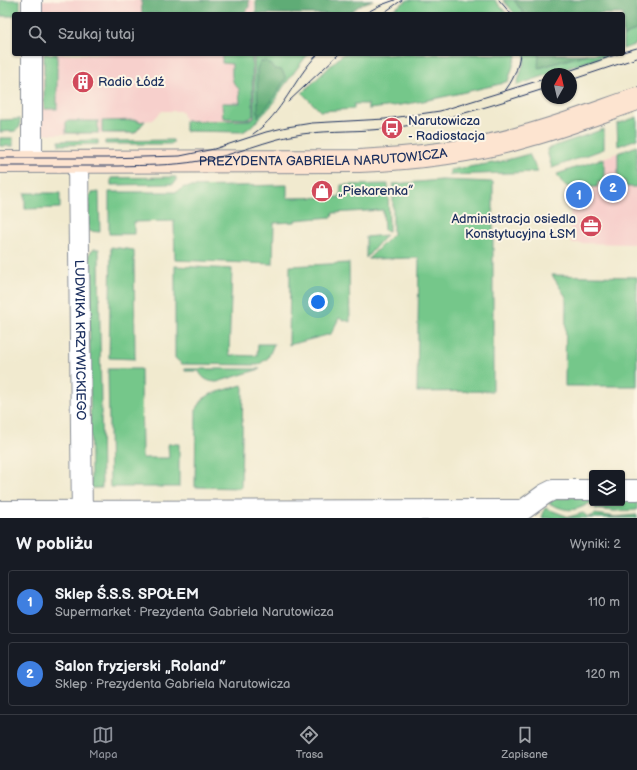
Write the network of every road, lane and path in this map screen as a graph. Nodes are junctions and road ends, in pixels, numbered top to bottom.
1 (32, 0) edge
2 (32, 12) edge
3 (32, 56) edge
4 (637, 99) edge
5 (0, 162) edge
6 (32, 162) junction
7 (78, 162) junction
8 (589, 490) edge
9 (625, 490) edge
10 (637, 490) edge
11 (0, 511) edge
12 (82, 514) edge
13 (526, 514) edge

1 - 2 street
3 - 6 street
4 - 7 street, PREZYDENTA GABRIELA NARUTOWICZA
5 - 6 street, PREZYDENTA GABRIELA NARUTOWICZA
6 - 7 street, PREZYDENTA GABRIELA NARUTOWICZA
7 - 12 street, LUDWIKA KRZYWICKIEGO
8 - 13 street
9 - 10 street
11 - 12 street
12 - 13 street

